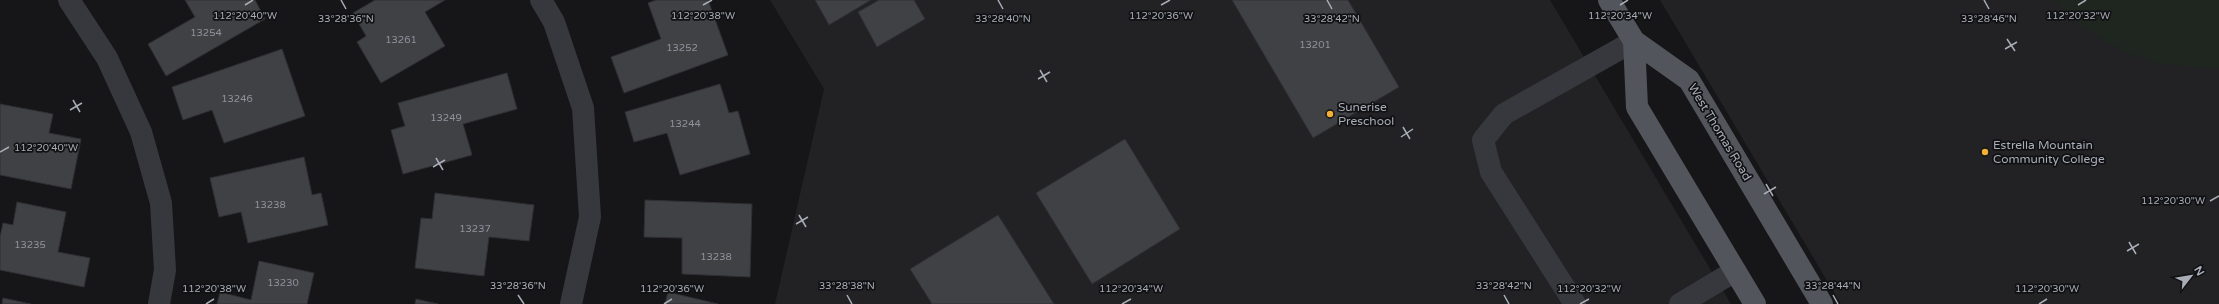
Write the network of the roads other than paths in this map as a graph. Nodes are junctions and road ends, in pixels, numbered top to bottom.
1 (69, 0) edge
2 (541, 0) edge
3 (1609, 0) edge
4 (1634, 41) junction
5 (1735, 271) junction
6 (159, 304) edge
7 (571, 304) edge
8 (1575, 304) edge
9 (1680, 304) edge
10 (1755, 304) edge
11 (1822, 304) edge

1 - 6 street
2 - 7 street
3 - 4 main road, West Thomas Road
4 - 5 main road, West Thomas Road
4 - 8 street
4 - 11 main road, West Thomas Road
5 - 9 street
5 - 10 main road, West Thomas Road

